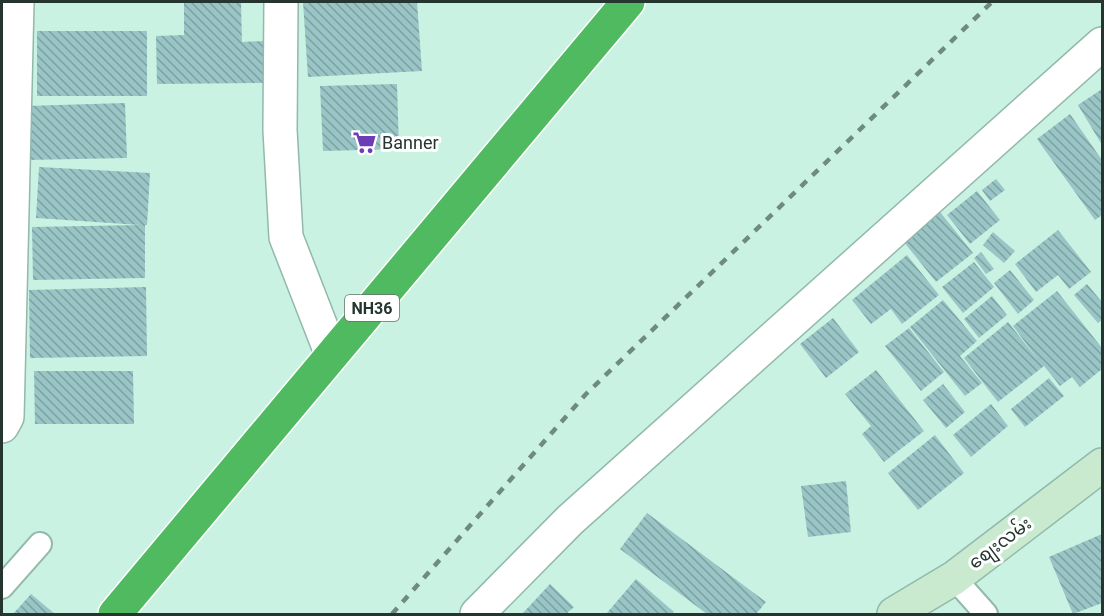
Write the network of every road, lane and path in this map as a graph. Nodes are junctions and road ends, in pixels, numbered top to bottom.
1 (17, 2) edge
2 (281, 2) edge
3 (628, 2) edge
4 (1102, 44) edge
5 (332, 355) junction
6 (2, 426) edge
7 (1102, 465) edge
8 (40, 544) dead end
9 (954, 578) junction
10 (2, 587) edge
11 (115, 615) edge
12 (477, 615) edge
13 (894, 615) edge
14 (986, 615) edge

1 - 6 street
2 - 5 street
3 - 5 highway, NH36
4 - 12 street
5 - 11 highway, NH36
7 - 9 main road, စျေးလမ်း
8 - 10 lane
9 - 13 main road, စျေးလမ်း
9 - 14 lane

